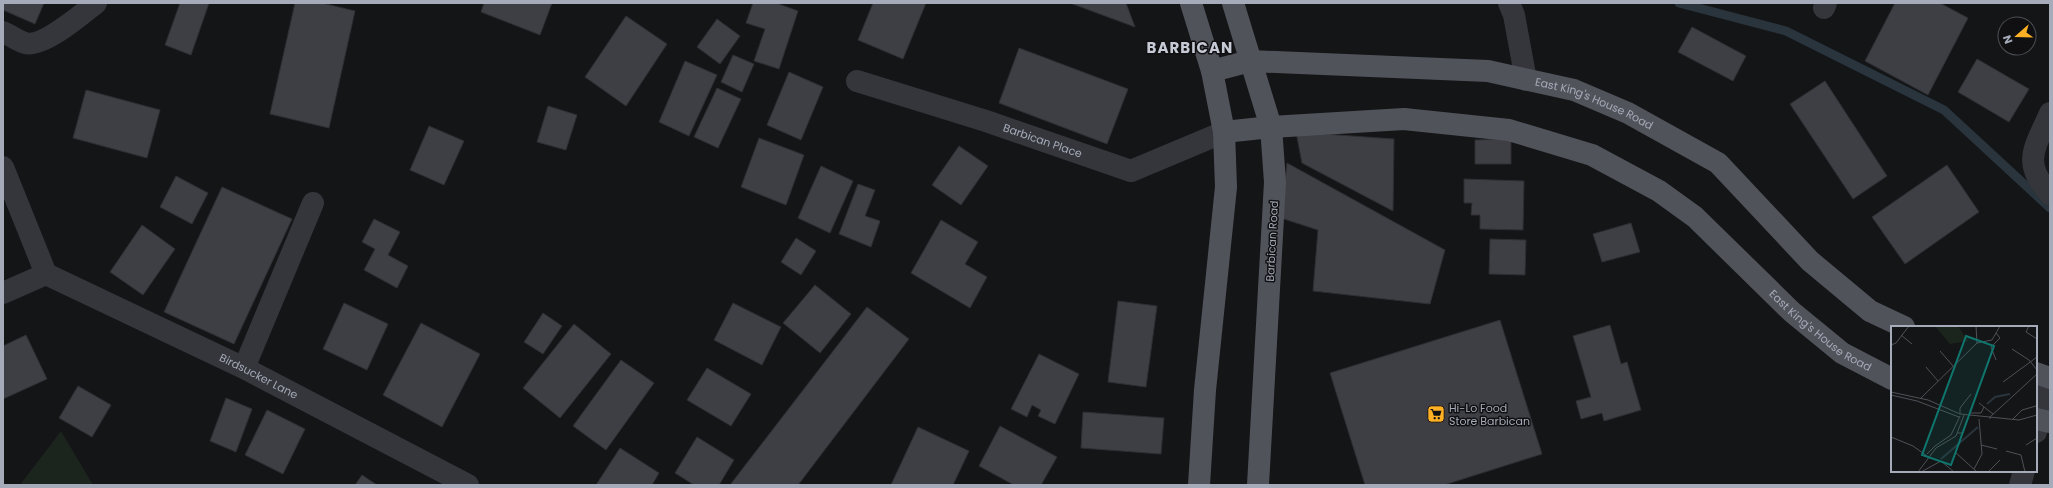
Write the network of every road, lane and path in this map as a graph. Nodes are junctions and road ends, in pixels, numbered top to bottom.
1 (96, 3) edge
2 (1191, 3) edge
3 (1232, 3) edge
4 (1509, 3) edge
5 (3, 32) edge
6 (1250, 61) junction
7 (1212, 71) junction
8 (1526, 80) junction
9 (857, 81) dead end
10 (2050, 113) edge
11 (1271, 127) junction
12 (1224, 132) junction
13 (3, 167) edge
14 (2050, 194) edge
15 (313, 203) dead end
16 (46, 274) junction
17 (3, 293) edge
18 (1902, 326) edge
19 (244, 368) junction
20 (2037, 373) edge
21 (1891, 378) edge
22 (2050, 378) edge
23 (2040, 423) edge
24 (2024, 472) edge
25 (468, 485) edge
26 (1199, 485) edge
27 (1258, 485) edge
28 (2020, 485) edge

1 - 5 street
2 - 7 main road
3 - 6 main road, Barbican Road
4 - 8 street
6 - 7 main road, East King's House Road
6 - 8 main road, East King's House Road
6 - 11 main road, Barbican Road
7 - 12 main road
8 - 18 main road, East King's House Road
9 - 12 street, Barbican Place
10 - 14 street
11 - 12 main road, East King's House Road
11 - 21 main road, East King's House Road
11 - 27 main road, Barbican Road
12 - 26 main road
13 - 16 street
15 - 19 street
16 - 17 street
16 - 19 street, Birdsucker Lane
19 - 25 street, Birdsucker Lane
20 - 22 main road
22 - 23 street
24 - 28 street

